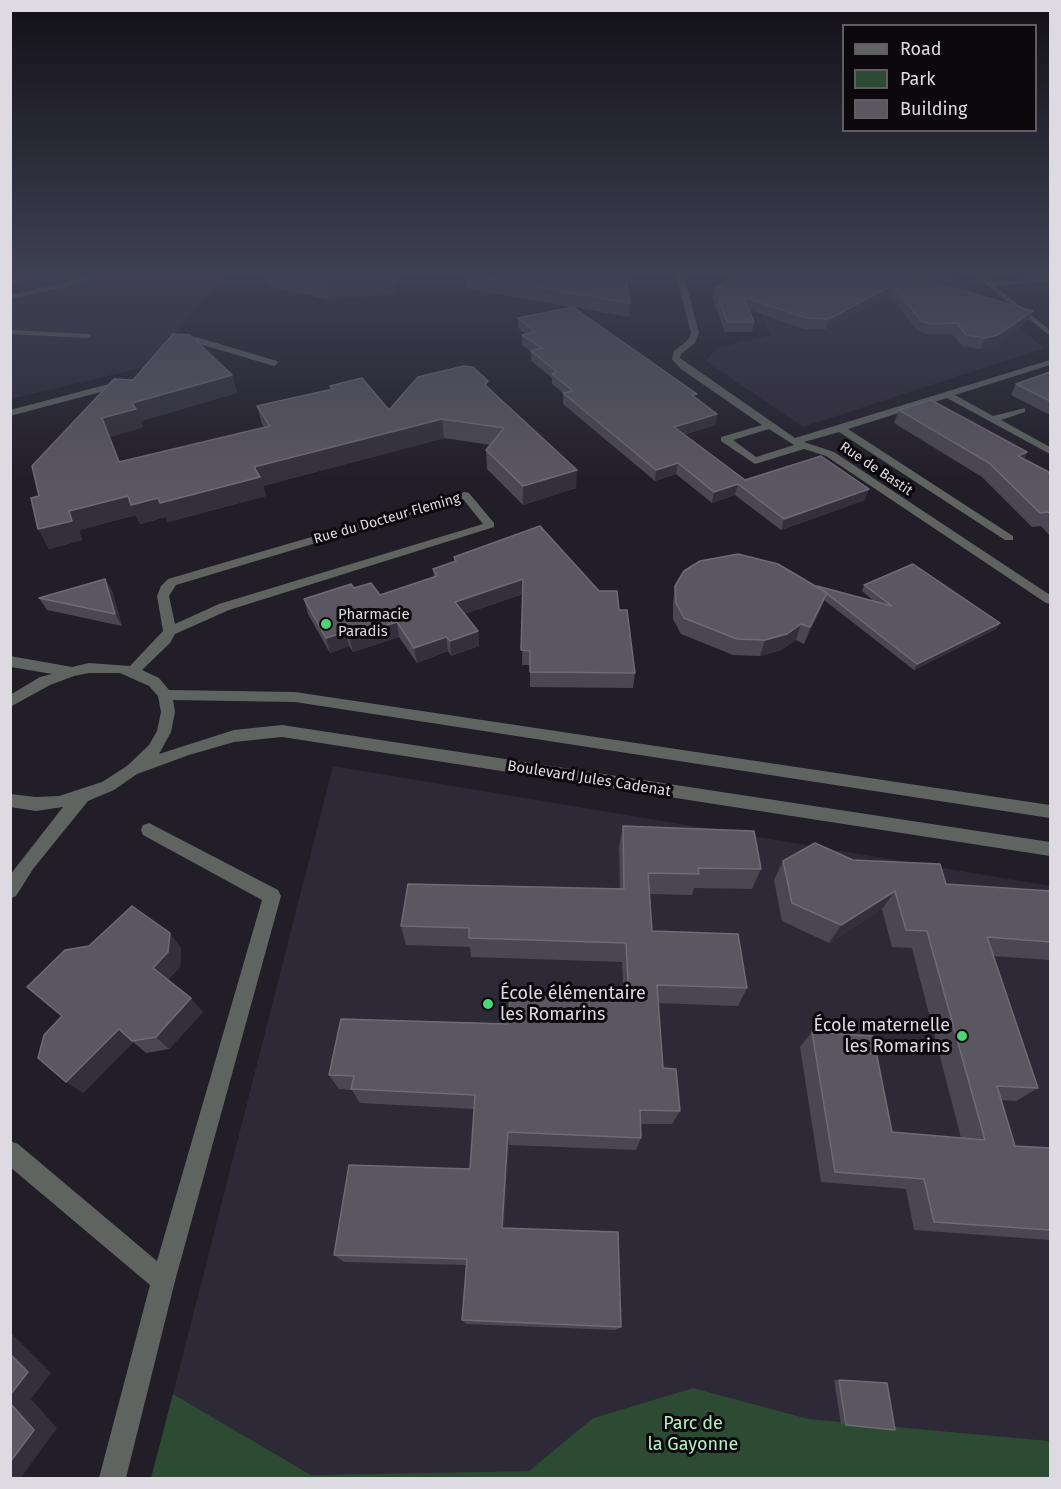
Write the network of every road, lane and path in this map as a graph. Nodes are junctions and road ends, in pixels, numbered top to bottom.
1 (182, 341) edge
2 (201, 341) edge
3 (691, 341) edge
4 (170, 349) edge
5 (1050, 362) edge
6 (274, 363) dead end
7 (133, 381) edge
8 (947, 394) junction
9 (1022, 410) dead end
10 (10, 413) edge
11 (993, 419) junction
12 (769, 426) junction
13 (840, 428) junction
14 (799, 444) junction
15 (1050, 451) edge
16 (1009, 538) dead end
17 (1050, 600) edge
18 (170, 631) junction
19 (10, 661) edge
20 (133, 671) junction
21 (72, 672) junction
22 (165, 695) junction
23 (10, 702) edge
24 (132, 770) junction
25 (82, 796) junction
26 (10, 800) edge
27 (1050, 812) edge
28 (149, 830) dead end
29 (1050, 849) edge
30 (10, 891) edge
31 (10, 1152) edge
32 (163, 1281) junction
33 (112, 1479) edge

1 - 4 street
2 - 6 street
3 - 12 street, Rue de Bastit
5 - 8 street
7 - 10 street
8 - 11 street
8 - 13 street
9 - 11 street
11 - 15 street
12 - 14 street, Rue de Bastit
12 - 14 street
13 - 14 street
13 - 16 street
14 - 17 street, Rue de Bastit
18 - 18 street, Rue du Docteur Fleming
18 - 20 street, Rue du Docteur Fleming
19 - 21 street
20 - 21 street
20 - 22 street
21 - 23 street
22 - 24 street
22 - 27 street
24 - 25 street
24 - 29 street, Boulevard Jules Cadenat
25 - 26 street
25 - 30 street
28 - 32 street
31 - 32 street
32 - 33 street

